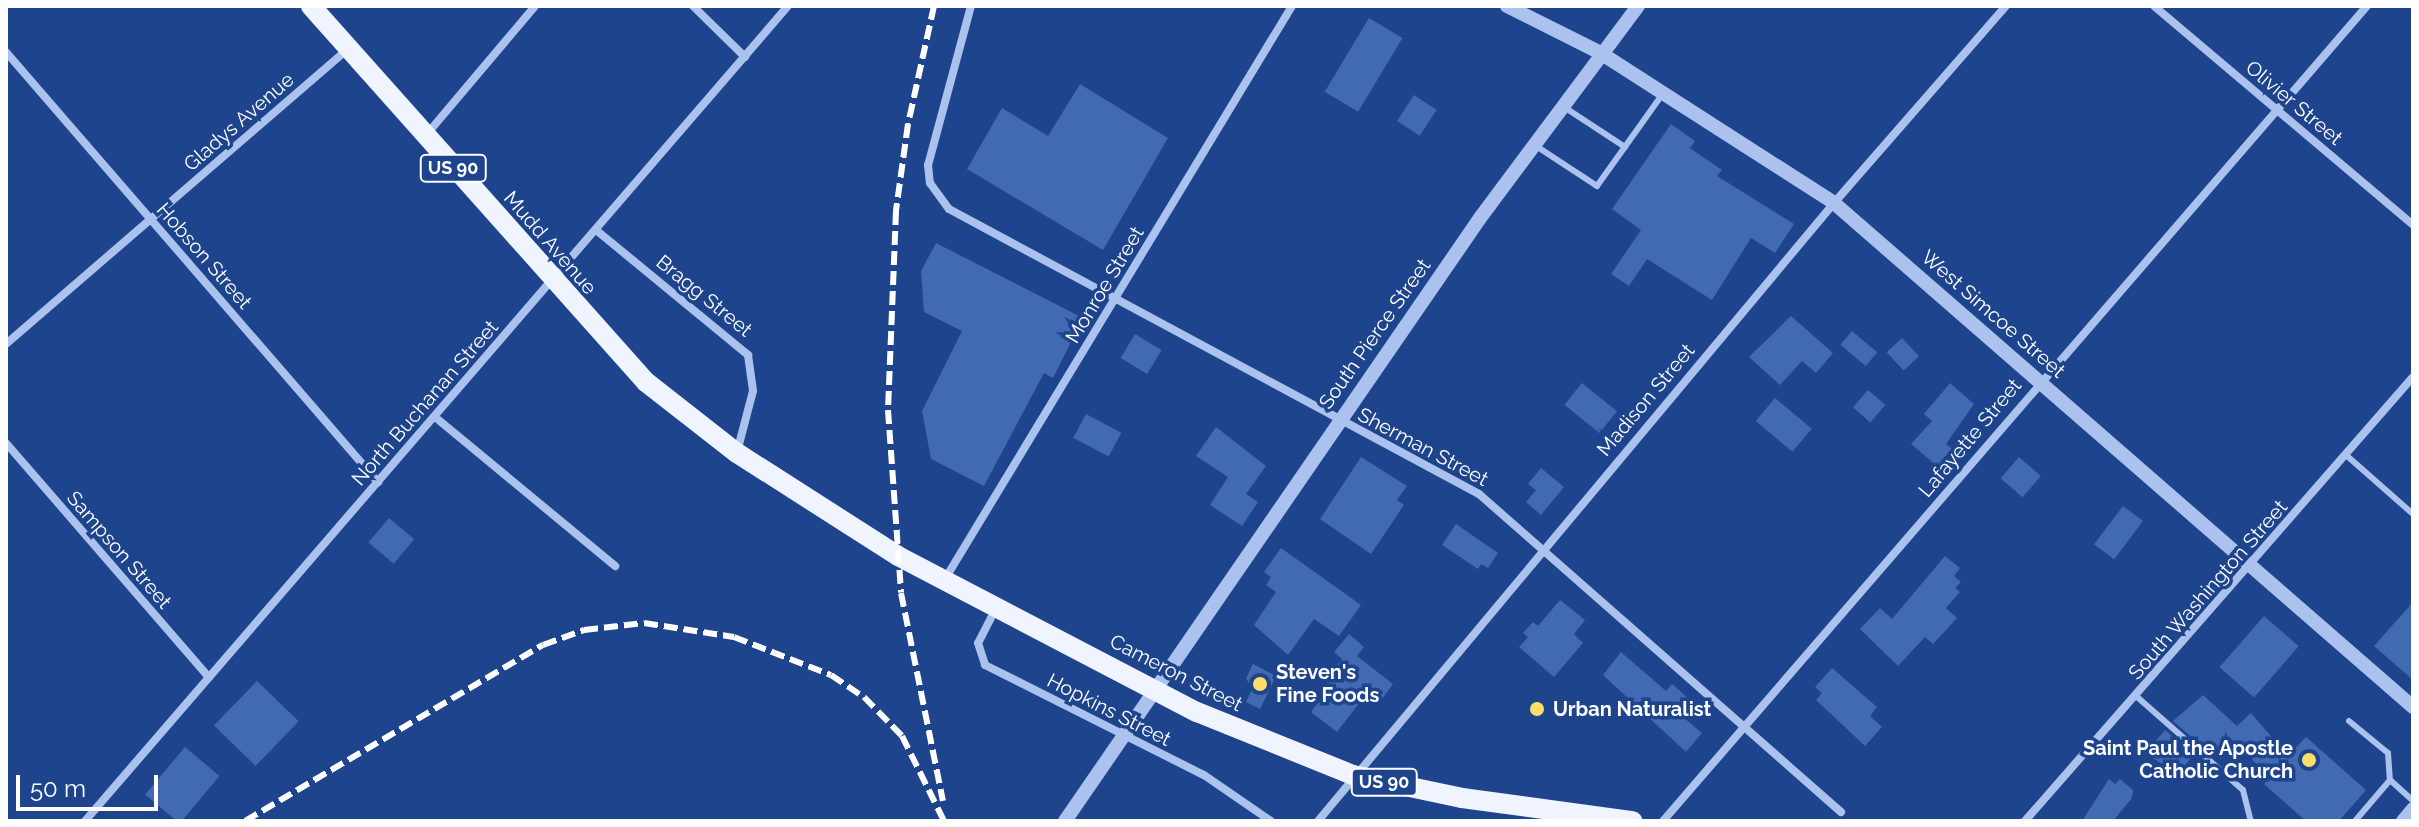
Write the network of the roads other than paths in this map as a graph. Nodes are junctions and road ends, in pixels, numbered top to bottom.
1 (311, 6) edge
2 (535, 6) edge
3 (693, 6) edge
4 (788, 6) edge
5 (971, 6) edge
6 (1292, 6) edge
7 (1507, 6) edge
8 (1638, 6) edge
9 (2006, 6) edge
10 (2154, 6) edge
11 (2367, 6) edge
12 (348, 49) junction
13 (6, 52) edge
14 (1599, 52) junction
15 (745, 57) junction
16 (1664, 93) junction
17 (1561, 105) junction
18 (2276, 109) junction
19 (425, 136) junction
20 (1533, 145) junction
21 (1625, 147) junction
22 (1834, 203) junction
23 (151, 219) junction
24 (2413, 225) edge
25 (596, 230) junction
26 (551, 281) junction
27 (1115, 301) junction
28 (6, 344) edge
29 (2413, 377) edge
30 (2040, 381) junction
31 (435, 417) junction
32 (1339, 420) junction
33 (6, 443) edge
34 (737, 453) junction
35 (2346, 455) junction
36 (378, 482) junction
37 (781, 482) joint
38 (2413, 514) edge
39 (1543, 547) junction
40 (615, 566) dead end
41 (2252, 566) junction
42 (945, 580) junction
43 (996, 607) junction
44 (209, 677) junction
45 (1152, 690) junction
46 (2136, 696) junction
47 (2413, 707) edge
48 (2349, 721) dead end
49 (1745, 727) junction
50 (1121, 734) junction
51 (1353, 775) junction
52 (2390, 780) junction
53 (2413, 801) edge
54 (2413, 809) edge
55 (1841, 812) dead end
56 (85, 821) edge
57 (1065, 821) edge
58 (1271, 821) edge
59 (1318, 821) edge
60 (1632, 821) edge
61 (1663, 821) edge
62 (2025, 821) edge
63 (2251, 821) edge
64 (2355, 821) edge
65 (2403, 821) edge

1 - 12 main road, Mudd Avenue / US 90
2 - 19 street
3 - 15 street
4 - 15 street, North Buchanan Street
5 - 27 street, Sherman Street
6 - 27 street, Monroe Street
7 - 14 street, West Simcoe Street
8 - 14 street, South Pierce Street
9 - 22 street, Madison Street
10 - 18 street, Olivier Street
11 - 18 street, Lafayette Street
12 - 19 main road, Mudd Avenue / US 90
12 - 23 street, Gladys Avenue
13 - 23 street, Hobson Street
14 - 16 street, West Simcoe Street
14 - 17 street, South Pierce Street
15 - 25 street, North Buchanan Street
16 - 21 lane
16 - 22 street, West Simcoe Street
17 - 20 street, South Pierce Street
17 - 21 lane
18 - 24 street, Olivier Street
18 - 30 street, Lafayette Street
19 - 26 main road, Mudd Avenue / US 90
20 - 21 lane
20 - 32 street, South Pierce Street
22 - 30 street, West Simcoe Street
22 - 39 street, Madison Street
23 - 28 street, Gladys Avenue
23 - 36 street, Hobson Street
25 - 26 street, North Buchanan Street
25 - 34 street, Bragg Street
26 - 31 street, North Buchanan Street
26 - 34 main road, Mudd Avenue / US 90
27 - 32 street, Sherman Street
27 - 42 street, Monroe Street
29 - 35 street, South Washington Street
30 - 41 street, West Simcoe Street
30 - 49 street, Lafayette Street
31 - 36 street, North Buchanan Street
31 - 40 street
32 - 39 street, Sherman Street
32 - 45 street, South Pierce Street
33 - 44 street, Sampson Street
34 - 37 main road, Mudd Avenue / US 90
35 - 38 lane
35 - 41 street, South Washington Street
36 - 44 street, North Buchanan Street
37 - 42 main road, Cameron Street / US 90
39 - 49 street, Sherman Street
39 - 51 street, Madison Street
41 - 46 street, South Washington Street
41 - 47 street, West Simcoe Street
42 - 43 main road, Cameron Street / US 90
43 - 45 main road, Cameron Street / US 90
43 - 50 street, Hopkins Street
44 - 56 street, North Buchanan Street
45 - 50 street, South Pierce Street
45 - 51 main road, Cameron Street / US 90
46 - 62 street, South Washington Street
46 - 63 lane
48 - 52 lane
49 - 55 street, Sherman Street
49 - 61 street, Lafayette Street
50 - 57 street, South Pierce Street
50 - 58 street, Hopkins Street
51 - 59 street, Madison Street
51 - 60 main road, Cameron Street / US 90
52 - 53 lane
52 - 64 lane
54 - 65 street

